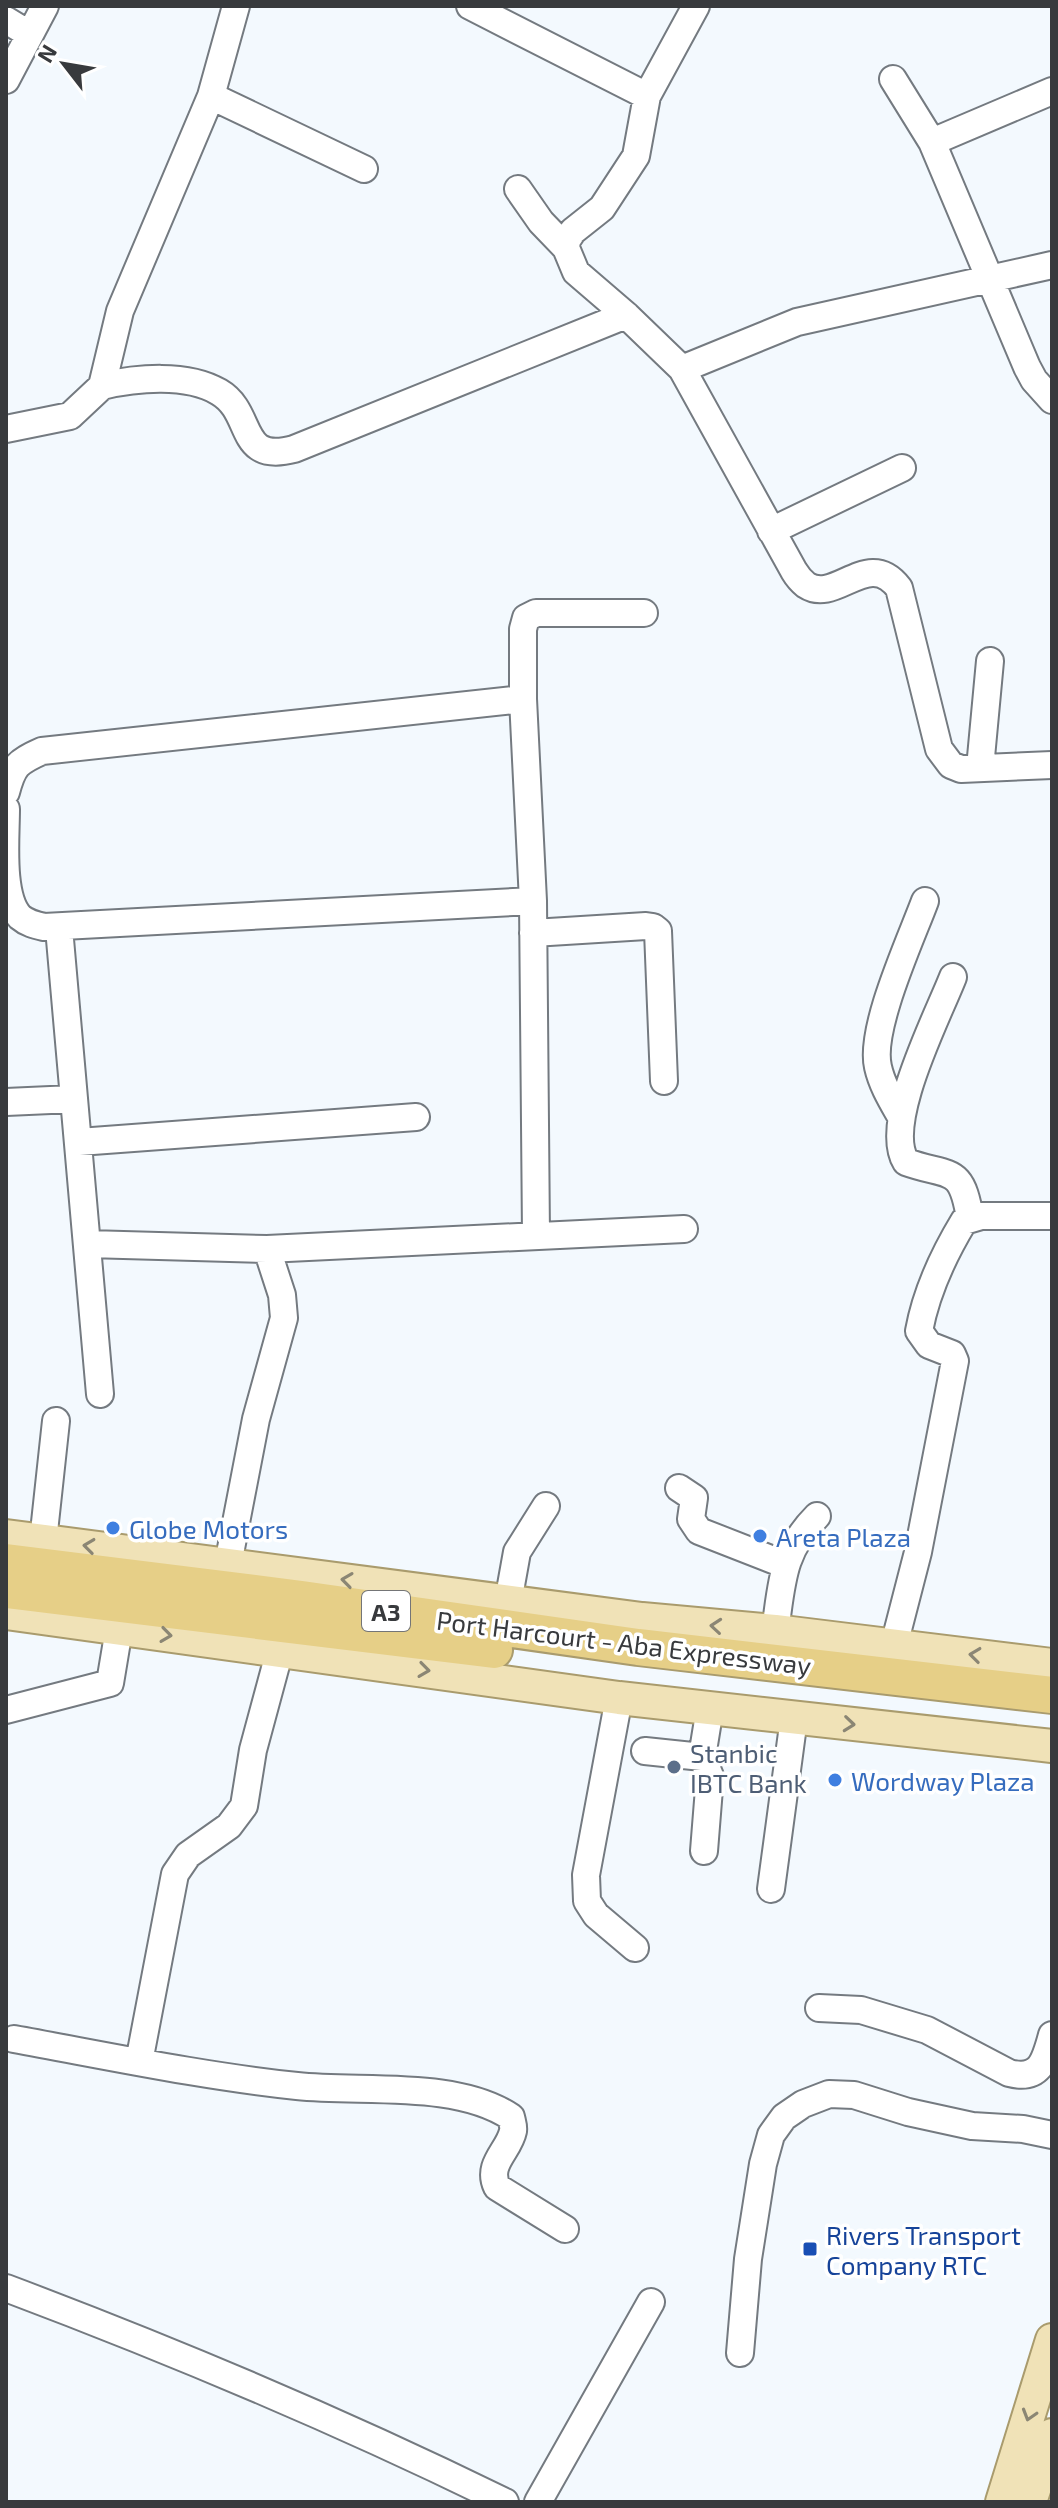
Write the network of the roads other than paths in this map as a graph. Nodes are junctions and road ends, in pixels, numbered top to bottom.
1 (45, 6) edge
2 (236, 6) edge
3 (470, 6) edge
4 (696, 6) edge
5 (6, 20) edge
6 (29, 34) junction
7 (893, 79) dead end
8 (6, 80) edge
9 (1052, 91) edge
10 (211, 96) junction
11 (647, 96) junction
12 (932, 142) junction
13 (364, 169) dead end
14 (518, 189) dead end
15 (566, 248) junction
16 (1052, 265) edge
17 (989, 277) junction
18 (626, 315) junction
19 (682, 369) junction
20 (102, 386) junction
21 (1052, 400) edge
22 (6, 429) edge
23 (902, 468) dead end
24 (771, 531) junction
25 (644, 613) dead end
26 (990, 661) dead end
27 (523, 699) junction
28 (1052, 765) edge
29 (980, 768) junction
30 (6, 792) edge
31 (6, 809) edge
32 (533, 901) junction
33 (925, 901) dead end
34 (8, 905) edge
35 (59, 928) junction
36 (533, 933) junction
37 (953, 977) dead end
38 (664, 1081) dead end
39 (73, 1099) junction
40 (6, 1102) edge
41 (416, 1117) dead end
42 (901, 1117) junction
43 (79, 1142) junction
44 (1052, 1216) edge
45 (970, 1218) junction
46 (684, 1229) dead end
47 (536, 1235) junction
48 (88, 1244) junction
49 (267, 1249) junction
50 (100, 1394) dead end
51 (56, 1421) dead end
52 (679, 1488) dead end
53 (546, 1506) dead end
54 (817, 1516) dead end
55 (6, 1536) edge
56 (43, 1541) junction
57 (6, 1562) edge
58 (228, 1564) junction
59 (786, 1565) junction
60 (6, 1590) edge
61 (508, 1602) junction
62 (6, 1613) edge
63 (119, 1629) junction
64 (894, 1645) junction
65 (280, 1650) junction
66 (767, 1658) junction
67 (1050, 1668) edge
68 (619, 1698) junction
69 (710, 1708) junction
70 (6, 1710) edge
71 (1052, 1717) edge
72 (794, 1718) junction
73 (1052, 1746) edge
74 (645, 1751) dead end
75 (702, 1757) junction
76 (704, 1851) dead end
77 (771, 1889) dead end
78 (635, 1948) dead end
79 (819, 2008) dead end
80 (1052, 2035) edge
81 (14, 2039) dead end
82 (139, 2062) junction
83 (1052, 2135) edge
84 (565, 2229) dead end
85 (6, 2288) edge
86 (651, 2302) dead end
87 (1052, 2340) edge
88 (740, 2353) dead end
89 (1052, 2435) edge
90 (1037, 2498) edge
91 (505, 2502) edge
92 (538, 2502) edge
93 (1002, 2502) edge

1 - 6 street
2 - 10 street
3 - 11 street
4 - 11 street
5 - 6 street
6 - 8 street
7 - 12 street
9 - 12 street
10 - 13 street
10 - 20 street
11 - 15 street
12 - 17 street
14 - 15 street
15 - 18 street
16 - 17 street
17 - 19 street
17 - 21 street
18 - 19 street
18 - 20 street
19 - 24 street
20 - 22 street
23 - 24 street
24 - 29 street
25 - 27 street
26 - 29 street
27 - 30 street
27 - 32 street
28 - 29 street
31 - 34 street
32 - 35 street
32 - 36 street
33 - 42 street
34 - 35 street
35 - 39 street
36 - 38 street
36 - 47 street
37 - 42 street
39 - 40 street
39 - 43 street
41 - 43 street
42 - 45 street
43 - 48 street
44 - 45 street
45 - 64 street
46 - 47 street
47 - 49 street
48 - 49 street
48 - 50 street
49 - 58 street
51 - 56 street
52 - 59 street
53 - 61 street
54 - 59 street
55 - 56 main road
58 -> 56 main road
57 - 66 highway, Port Harcourt - Aba Expressway / A3
61 -> 58 main road
59 - 66 street
60 - 66 highway, Port Harcourt - Aba Expressway / A3
66 -> 61 main road
62 - 63 main road
63 -> 65 main road
63 - 70 street
64 - 66 main road
67 -> 64 main road
65 -> 68 main road
65 - 82 street
66 - 67 highway, Port Harcourt - Aba Expressway / A3
66 - 71 highway, Port Harcourt - Aba Expressway / A3
68 - 69 main road
68 - 78 street
69 - 72 main road
69 - 75 street
72 -> 73 main road
72 - 77 street
74 - 75 street
75 - 76 street
79 - 80 street
81 - 82 street
82 - 84 street
83 - 88 street
85 - 91 street
86 - 92 street
87 -> 93 main road
89 - 90 main road

